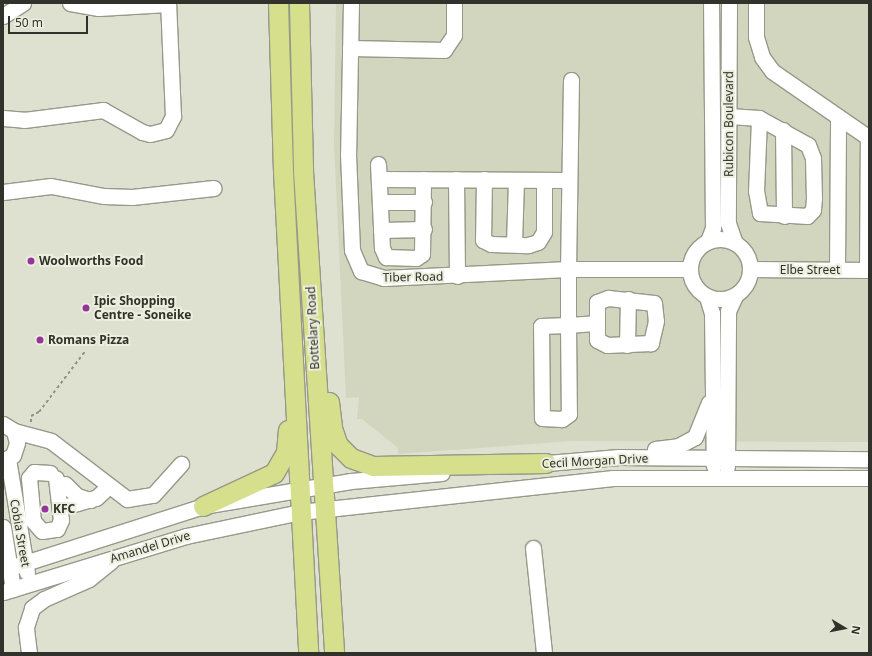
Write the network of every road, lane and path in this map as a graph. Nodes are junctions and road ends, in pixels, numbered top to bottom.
1 (23, 3) edge
2 (70, 3) edge
3 (168, 3) edge
4 (278, 3) edge
5 (299, 3) edge
6 (351, 3) edge
7 (454, 3) edge
8 (711, 3) edge
9 (729, 3) edge
10 (756, 3) edge
11 (3, 16) edge
12 (350, 48) junction
13 (571, 80) dead end
14 (729, 116) junction
15 (838, 117) junction
16 (3, 118) edge
17 (760, 118) junction
18 (784, 130) junction
19 (869, 137) edge
20 (423, 179) junction
21 (456, 179) junction
22 (484, 179) junction
23 (516, 180) junction
24 (544, 180) junction
25 (569, 180) junction
26 (214, 188) dead end
27 (3, 192) edge
28 (380, 202) junction
29 (424, 202) junction
30 (784, 216) junction
31 (424, 229) junction
32 (381, 230) junction
33 (308, 241) junction
34 (708, 241) junction
35 (735, 243) junction
36 (514, 244) junction
37 (690, 269) junction
38 (750, 269) junction
39 (568, 270) junction
40 (837, 270) junction
41 (868, 270) edge
42 (457, 276) junction
43 (735, 296) junction
44 (707, 297) junction
45 (628, 299) junction
46 (595, 324) junction
47 (568, 325) junction
48 (292, 341) junction
49 (627, 345) junction
50 (86, 350) dead end
51 (712, 382) junction
52 (9, 428) edge
53 (34, 434) junction
54 (9, 456) edge
55 (598, 458) junction
56 (720, 458) junction
57 (869, 459) edge
58 (546, 463) junction
59 (181, 464) dead end
60 (720, 477) junction
61 (57, 478) junction
62 (869, 478) edge
63 (323, 485) junction
64 (109, 486) junction
65 (299, 489) junction
66 (90, 500) junction
67 (203, 506) junction
68 (60, 508) junction
69 (326, 510) junction
70 (300, 512) junction
71 (3, 528) edge
72 (533, 548) dead end
73 (115, 558) junction
74 (25, 564) junction
75 (6, 569) edge
76 (30, 584) junction
77 (8, 591) edge
78 (29, 653) edge
79 (308, 653) edge
80 (334, 653) edge
81 (544, 653) edge

1 - 11 street
2 - 3 street
3 - 16 street
4 - 48 main road, Bottelary Road
5 - 33 main road, Bottelary Road
6 - 12 street, Tiber Road
7 - 12 street
8 - 34 street, Rubicon Boulevard
9 - 14 street, Rubicon Boulevard
10 - 15 street
12 - 42 street, Tiber Road
13 - 25 street
14 - 17 street
14 - 35 street, Rubicon Boulevard
15 - 19 street
15 - 40 street
17 - 18 street
17 - 30 street
18 - 30 street
18 - 30 street
19 - 41 street
20 - 21 street
20 - 28 street
20 - 29 street
21 - 22 street
21 - 42 street
22 - 23 street
22 - 36 street
23 - 24 street
23 - 36 street
24 - 25 street
24 - 36 street
25 - 39 street
26 - 27 street
28 - 29 street
28 - 32 street
29 - 31 street
31 - 32 street
31 - 32 street
33 - 58 main road
33 - 63 main road, Bottelary Road
34 - 35 street
34 - 37 street
35 - 38 street
37 - 39 street, Tiber Road
37 - 44 street
38 - 40 street, Elbe Street
38 - 43 street
39 - 42 street, Tiber Road
39 - 47 street
40 - 41 street, Elbe Street
43 - 44 street
43 - 56 street
44 - 51 street
45 - 46 street
45 - 49 street
45 - 49 street
46 - 47 street
46 - 49 street
47 - 47 street
48 - 65 main road, Bottelary Road
48 - 67 main road
50 - 53 path
51 - 55 street
51 - 56 street
52 - 53 street
52 - 54 street, Cobia Street
53 - 54 street
53 - 64 street
54 - 74 street, Cobia Street
55 - 56 street, Cecil Morgan Drive
55 - 58 street, Cecil Morgan Drive
56 - 57 street, Cecil Morgan Drive
56 - 60 street
58 - 63 street, Cecil Morgan Drive
59 - 64 street
60 - 62 street, Cecil Morgan Drive
60 - 69 street, Cecil Morgan Drive
61 - 66 street
61 - 68 street
61 - 68 street
63 - 65 street, Cecil Morgan Drive
63 - 69 main road, Bottelary Road
64 - 66 street
65 - 67 street, Amandel Drive
65 - 70 main road, Bottelary Road
66 - 68 street
67 - 74 street, Amandel Drive
69 - 70 street, Cecil Morgan Drive
69 - 80 main road, Bottelary Road
70 - 73 street, Amandel Drive
70 - 79 main road, Bottelary Road
71 - 75 street, Cobia Street
72 - 81 street
73 - 76 street, Amandel Drive
73 - 78 street
74 - 75 street, Amandel Drive
74 - 76 street, Cobia Street
75 - 77 street, Cobia Street
76 - 77 street, Amandel Drive

